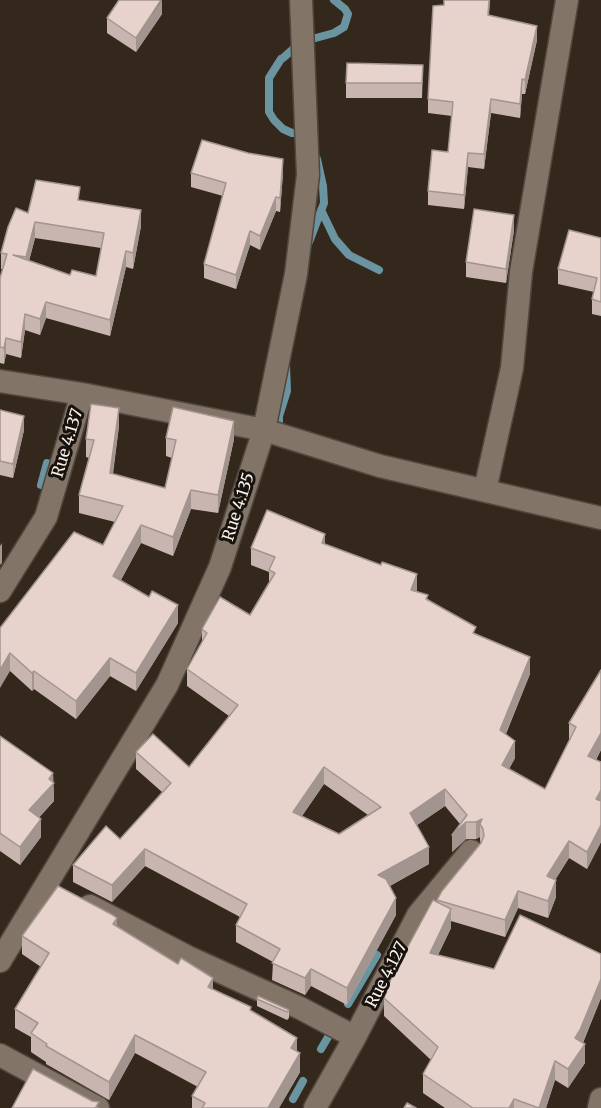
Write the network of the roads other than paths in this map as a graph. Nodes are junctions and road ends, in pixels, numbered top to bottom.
1 (301, 0) edge
2 (567, 0) edge
3 (0, 381) edge
4 (82, 394) junction
5 (264, 430) junction
6 (485, 490) junction
7 (601, 518) edge
8 (0, 591) edge
9 (471, 851) edge
10 (48, 884) junction
11 (0, 961) edge
12 (355, 1037) junction
13 (0, 1055) edge
14 (601, 1099) edge
15 (98, 1108) edge
16 (315, 1108) edge
17 (599, 1108) edge

1 - 5 street, Rue 4.135
2 - 6 street
3 - 4 street
4 - 5 street, Rue 4.137
4 - 8 street, Rue 4.137
5 - 6 street, Rue 4.137
5 - 10 street, Rue 4.135
6 - 7 street, Rue 4.137
9 - 12 street, Rue 4.127
10 - 11 street, Rue 4.135
10 - 12 street
12 - 16 street, Rue 4.127
13 - 15 street
14 - 17 street

